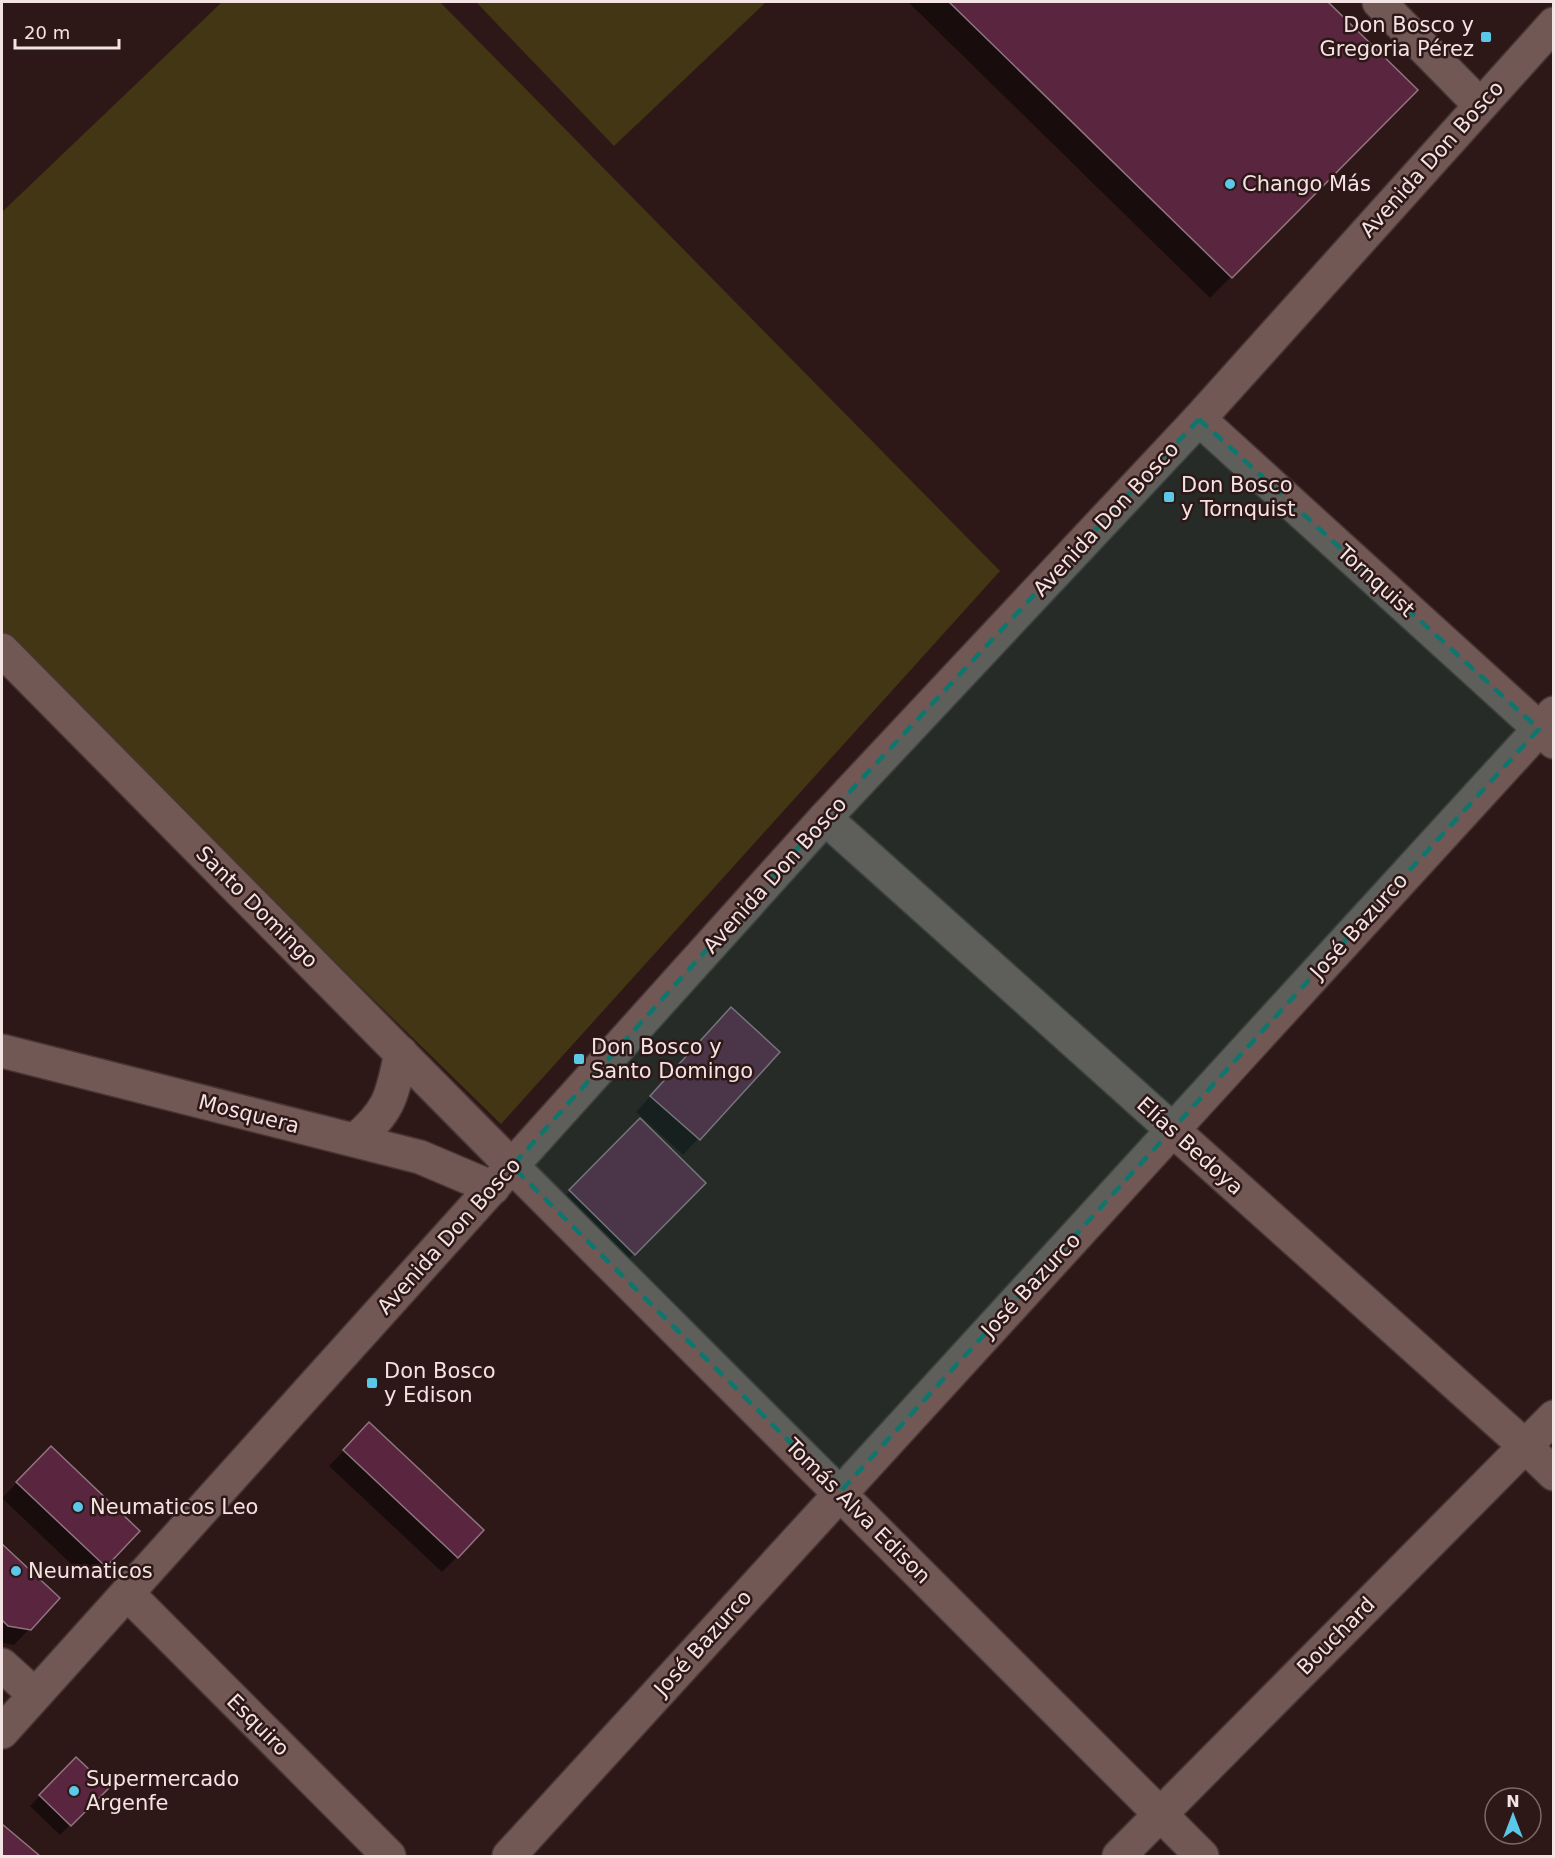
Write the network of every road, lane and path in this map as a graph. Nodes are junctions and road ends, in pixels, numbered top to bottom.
1 (1379, 2) edge
2 (1554, 24) edge
3 (1480, 105) junction
4 (1199, 419) junction
5 (2, 650) edge
6 (1549, 728) edge
7 (825, 818) junction
8 (2, 1051) edge
9 (401, 1053) junction
10 (1173, 1131) junction
11 (356, 1140) junction
12 (502, 1177) junction
13 (1554, 1417) edge
14 (1525, 1446) junction
15 (1554, 1474) edge
16 (840, 1492) junction
17 (128, 1594) junction
18 (2, 1665) edge
19 (35, 1695) junction
20 (2, 1732) edge
21 (1159, 1814) junction
22 (389, 1857) edge
23 (509, 1857) edge
24 (1119, 1857) edge
25 (1202, 1857) edge

1 - 3 street
2 - 3 street, Avenida Don Bosco
3 - 4 street, Avenida Don Bosco
4 - 6 street, Tornquist
4 - 7 street, Avenida Don Bosco
5 - 9 street, Santo Domingo
6 - 10 street, José Bazurco
7 - 10 street, Elías Bedoya
7 - 12 street, Avenida Don Bosco
8 - 11 street, Mosquera
9 - 11 street
9 - 12 street, Santo Domingo
10 - 14 street, Elías Bedoya
10 - 16 street, José Bazurco
11 - 12 street, Mosquera
12 - 16 street, Tomás Alva Edison
12 - 17 street, Avenida Don Bosco
13 - 14 street, Bouchard
14 - 15 street, Elías Bedoya
14 - 21 street, Bouchard
16 - 21 street, Tomás Alva Edison
16 - 23 street, José Bazurco
17 - 19 street, Avenida Don Bosco
17 - 22 street, Esquiro
18 - 19 street
19 - 20 street, Avenida Don Bosco
21 - 24 street, Bouchard
21 - 25 street, Tomás Alva Edison

